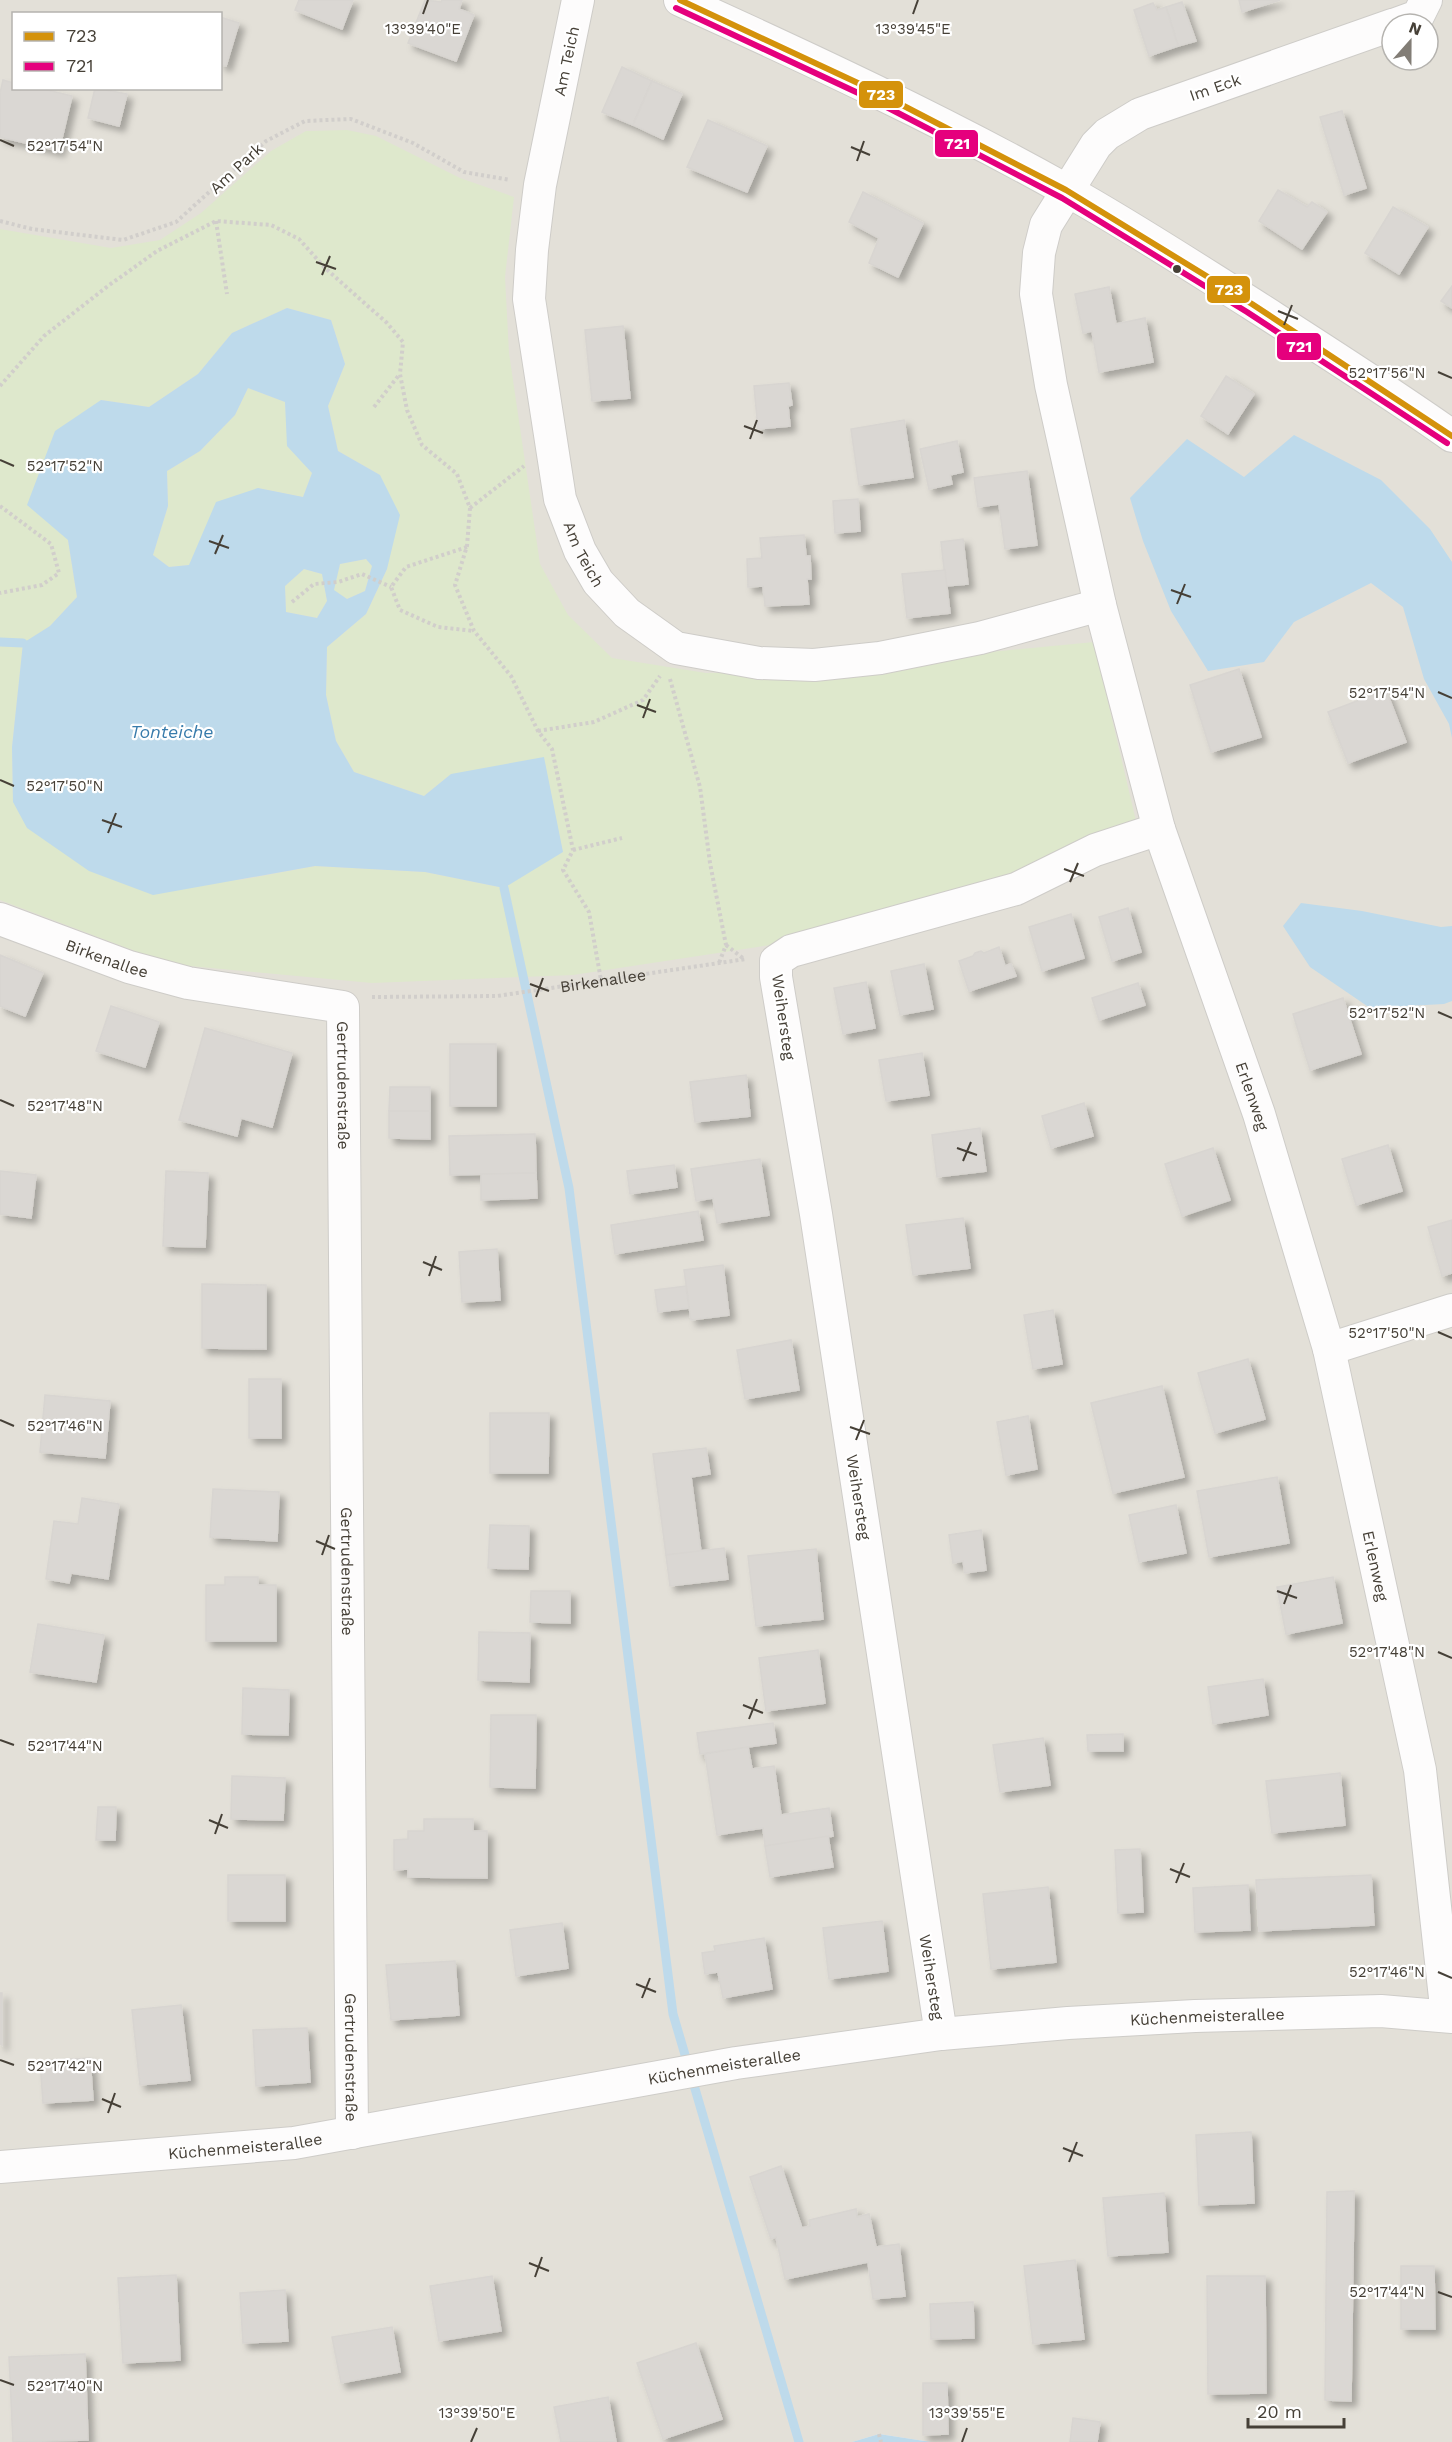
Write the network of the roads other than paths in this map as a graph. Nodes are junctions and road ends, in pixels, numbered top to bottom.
1 (578, 0) edge
2 (680, 0) edge
3 (1380, 30) edge
4 (1066, 190) junction
5 (1452, 436) edge
6 (1100, 605) junction
7 (1160, 829) junction
8 (0, 919) edge
9 (343, 1007) joint
10 (1452, 1310) edge
11 (1329, 1349) junction
12 (1449, 2017) edge
13 (941, 2034) junction
14 (352, 2133) junction
15 (0, 2167) edge

1 - 6 street, Am Teich
2 - 4 street
3 - 4 street, Im Eck
4 - 5 street
4 - 6 street, Erlenweg
6 - 7 street, Erlenweg
7 - 11 street, Erlenweg
7 - 13 street, Weihersteg
8 - 9 street, Birkenallee
9 - 14 street, Gertrudenstraße
10 - 11 street
11 - 12 street, Erlenweg
12 - 13 street, Küchenmeisterallee
13 - 14 street, Küchenmeisterallee
14 - 15 street, Küchenmeisterallee

